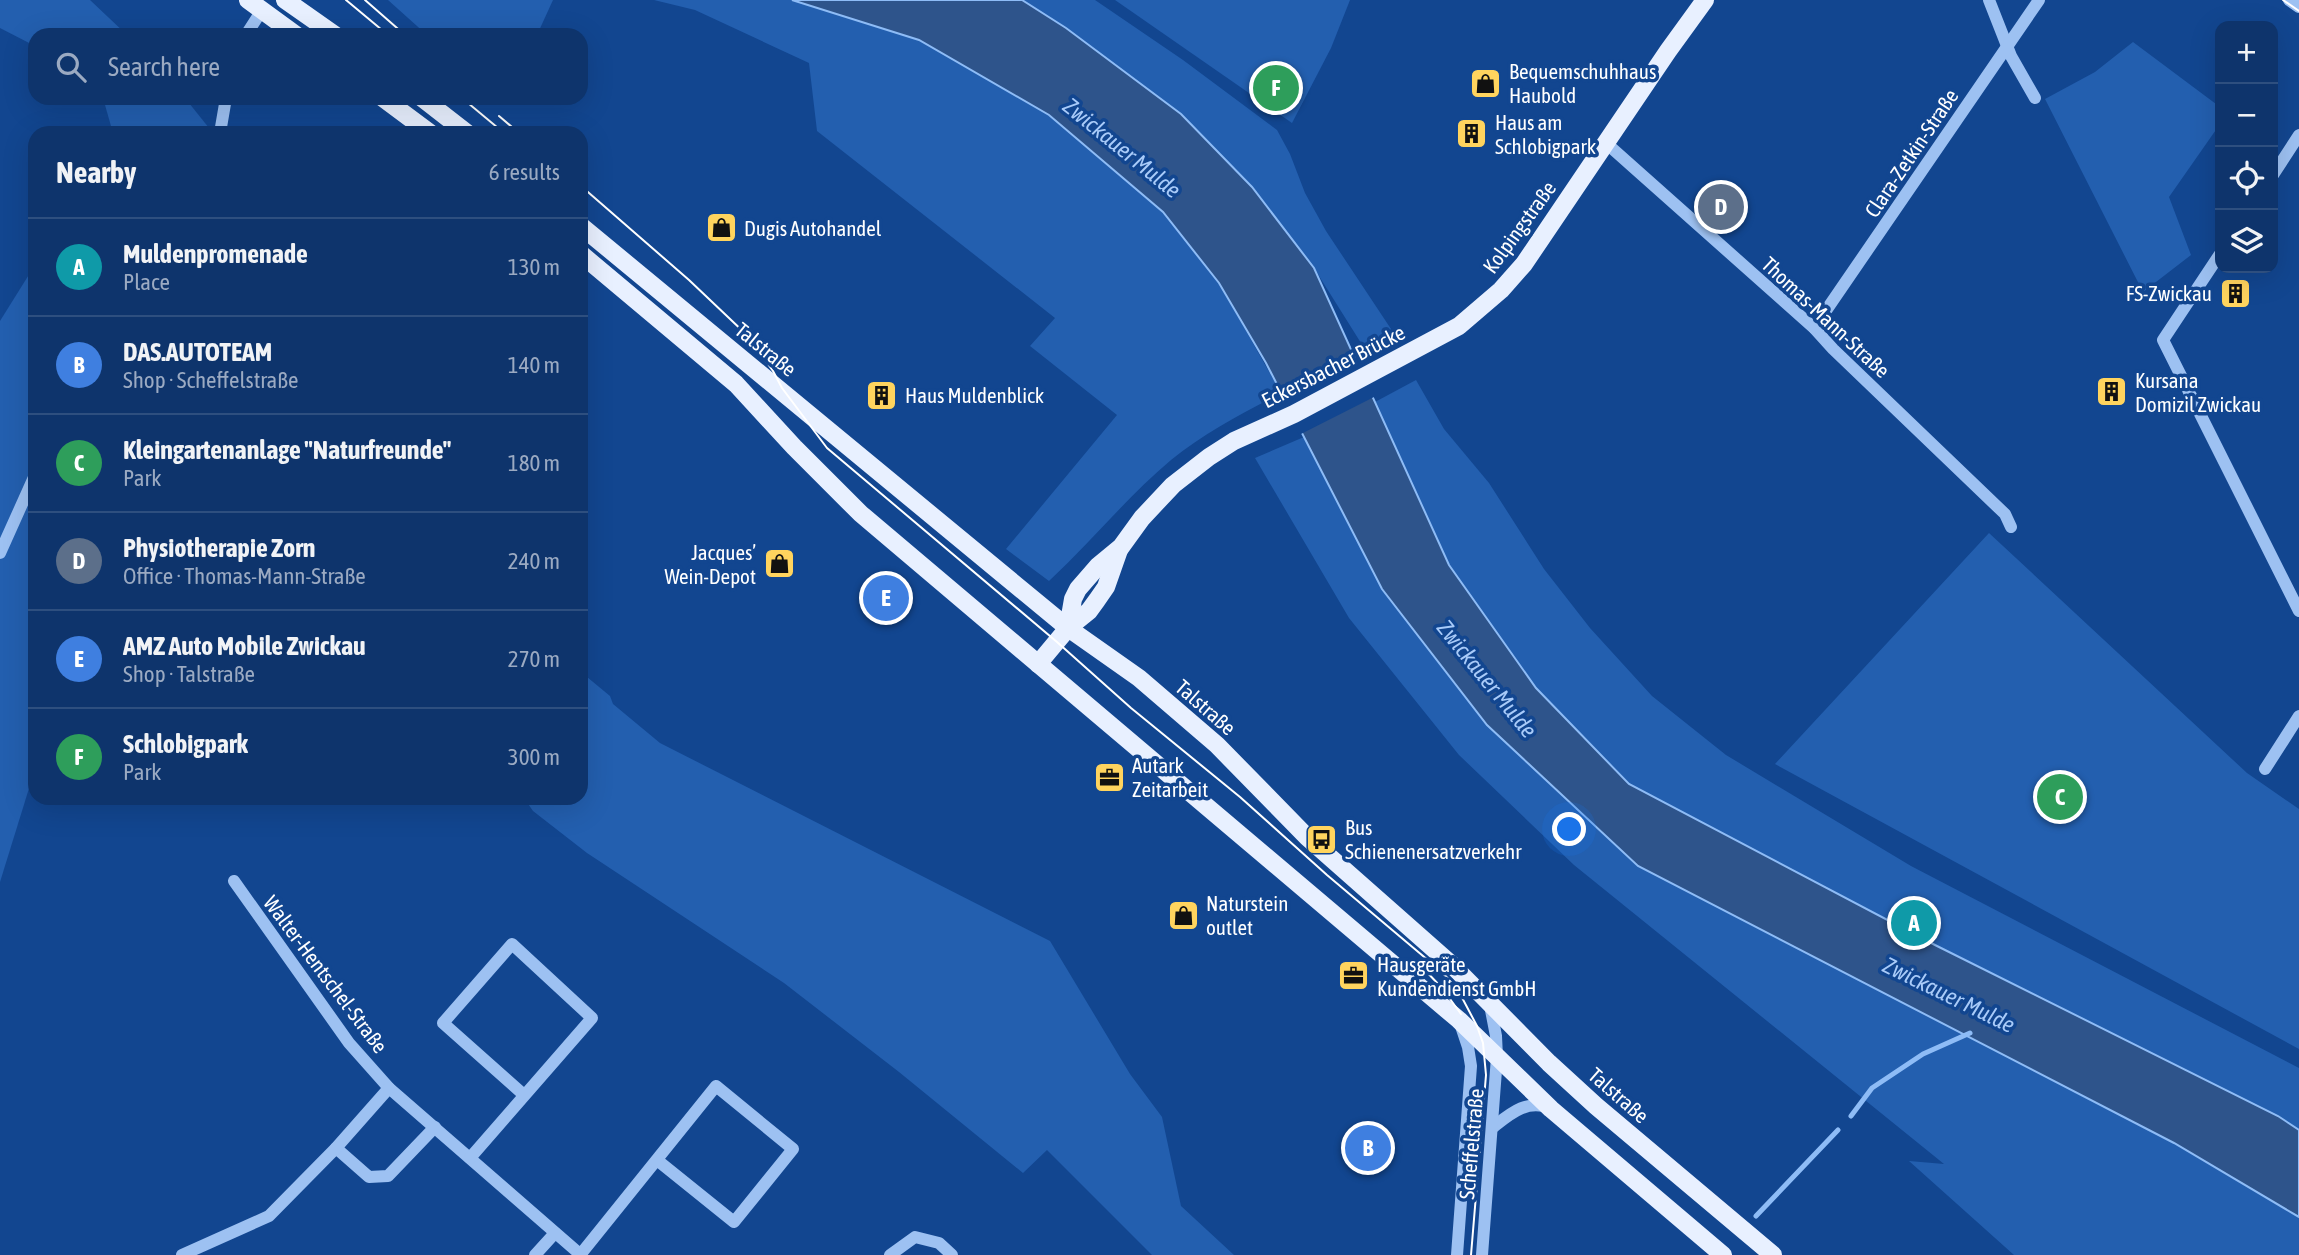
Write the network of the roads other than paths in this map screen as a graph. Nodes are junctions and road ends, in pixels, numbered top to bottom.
1 (285, 0) edge
2 (1705, 0) edge
3 (1989, 0) edge
4 (2039, 0) edge
5 (2289, 0) edge
6 (255, 5) edge
7 (2299, 7) edge
8 (248, 28) edge
9 (286, 28) edge
10 (325, 28) edge
11 (2007, 46) junction
12 (2035, 98) dead end
13 (225, 105) edge
14 (392, 105) edge
15 (431, 105) edge
16 (221, 126) edge
17 (421, 126) edge
18 (458, 126) edge
19 (2299, 135) edge
20 (1606, 143) junction
21 (2278, 166) edge
22 (588, 232) edge
23 (588, 260) edge
24 (2215, 262) edge
25 (1814, 328) junction
26 (1452, 330) joint
27 (28, 491) edge
28 (2011, 527) dead end
29 (0, 553) edge
30 (2299, 611) edge
31 (1068, 628) junction
32 (1038, 664) junction
33 (2299, 716) edge
34 (2264, 769) dead end
35 (234, 881) dead end
36 (1489, 1001) junction
37 (1459, 1020) junction
38 (1515, 1029) junction
39 (1489, 1039) junction
40 (1497, 1057) junction
41 (1471, 1066) junction
42 (389, 1088) junction
43 (524, 1096) junction
44 (1551, 1109) junction
45 (435, 1128) junction
46 (1492, 1128) junction
47 (335, 1148) junction
48 (470, 1158) junction
49 (657, 1160) junction
50 (555, 1233) junction
51 (182, 1255) edge
52 (535, 1255) edge
53 (580, 1255) edge
54 (890, 1255) edge
55 (953, 1255) edge
56 (1457, 1255) edge
57 (1482, 1255) edge
58 (1723, 1255) edge
59 (1773, 1255) edge

1 - 10 main road
2 - 20 main road, Kolpingstraße
3 - 11 street
4 - 11 street, Clara-Zetkin-Straße
5 - 7 street
6 - 8 street
6 - 9 main road
11 - 12 street
11 - 25 street, Clara-Zetkin-Straße
13 - 16 street
14 - 17 main road
15 - 18 main road
19 - 21 street
20 - 25 street, Thomas-Mann-Straße
20 - 26 main road, Kolpingstraße
22 - 31 main road, Talstraße
23 - 32 main road
24 - 30 street
25 - 28 street, Thomas-Mann-Straße
26 - 31 main road, Eckersbacher Brücke
27 - 29 street
31 - 32 main road
31 - 36 main road, Talstraße
32 - 37 main road
33 - 34 street
35 - 42 street, Walter-Hentschel-Straße
36 - 38 main road, Talstraße
36 - 39 street
37 - 39 main road
37 - 41 street, Scheffelstraße
38 - 39 street
38 - 59 main road, Talstraße
39 - 40 main road
39 - 41 street, Scheffelstraße
40 - 44 main road
40 - 46 street, Scheffelstraße
41 - 56 street, Scheffelstraße
42 - 45 street, Walter-Hentschel-Straße
42 - 47 street
43 - 43 street
43 - 48 street
44 - 46 street
44 - 58 main road
45 - 47 street
45 - 48 street, Walter-Hentschel-Straße
46 - 57 street, Scheffelstraße
47 - 51 street
48 - 50 street, Walter-Hentschel-Straße
49 - 49 street
49 - 53 street
50 - 52 street
50 - 53 street, Walter-Hentschel-Straße
54 - 55 street

